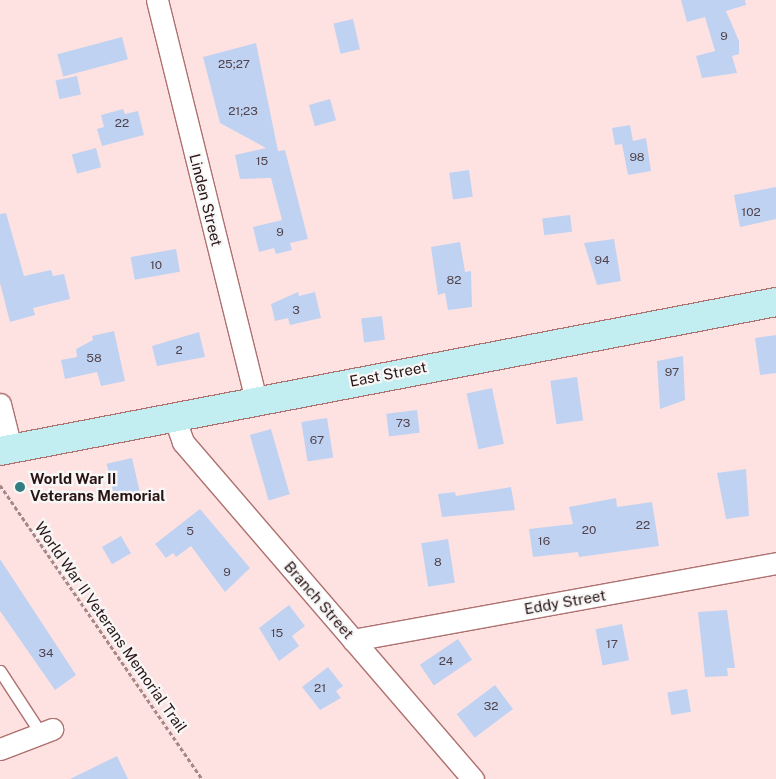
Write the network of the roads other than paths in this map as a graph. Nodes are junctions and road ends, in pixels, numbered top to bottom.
1 (157, 0) edge
2 (776, 302) edge
3 (256, 400) junction
4 (0, 404) edge
5 (174, 416) junction
6 (5, 450) edge
7 (776, 563) edge
8 (354, 640) junction
9 (0, 671) edge
10 (47, 732) joint
11 (0, 749) edge
12 (473, 779) edge

1 - 3 street, Linden Street
2 - 3 main road, East Street
3 - 5 main road, East Street
4 - 6 street
5 - 6 main road, East Street
5 - 8 street, Branch Street
7 - 8 street, Eddy Street
8 - 12 street, Branch Street
9 - 10 lane
10 - 11 street

